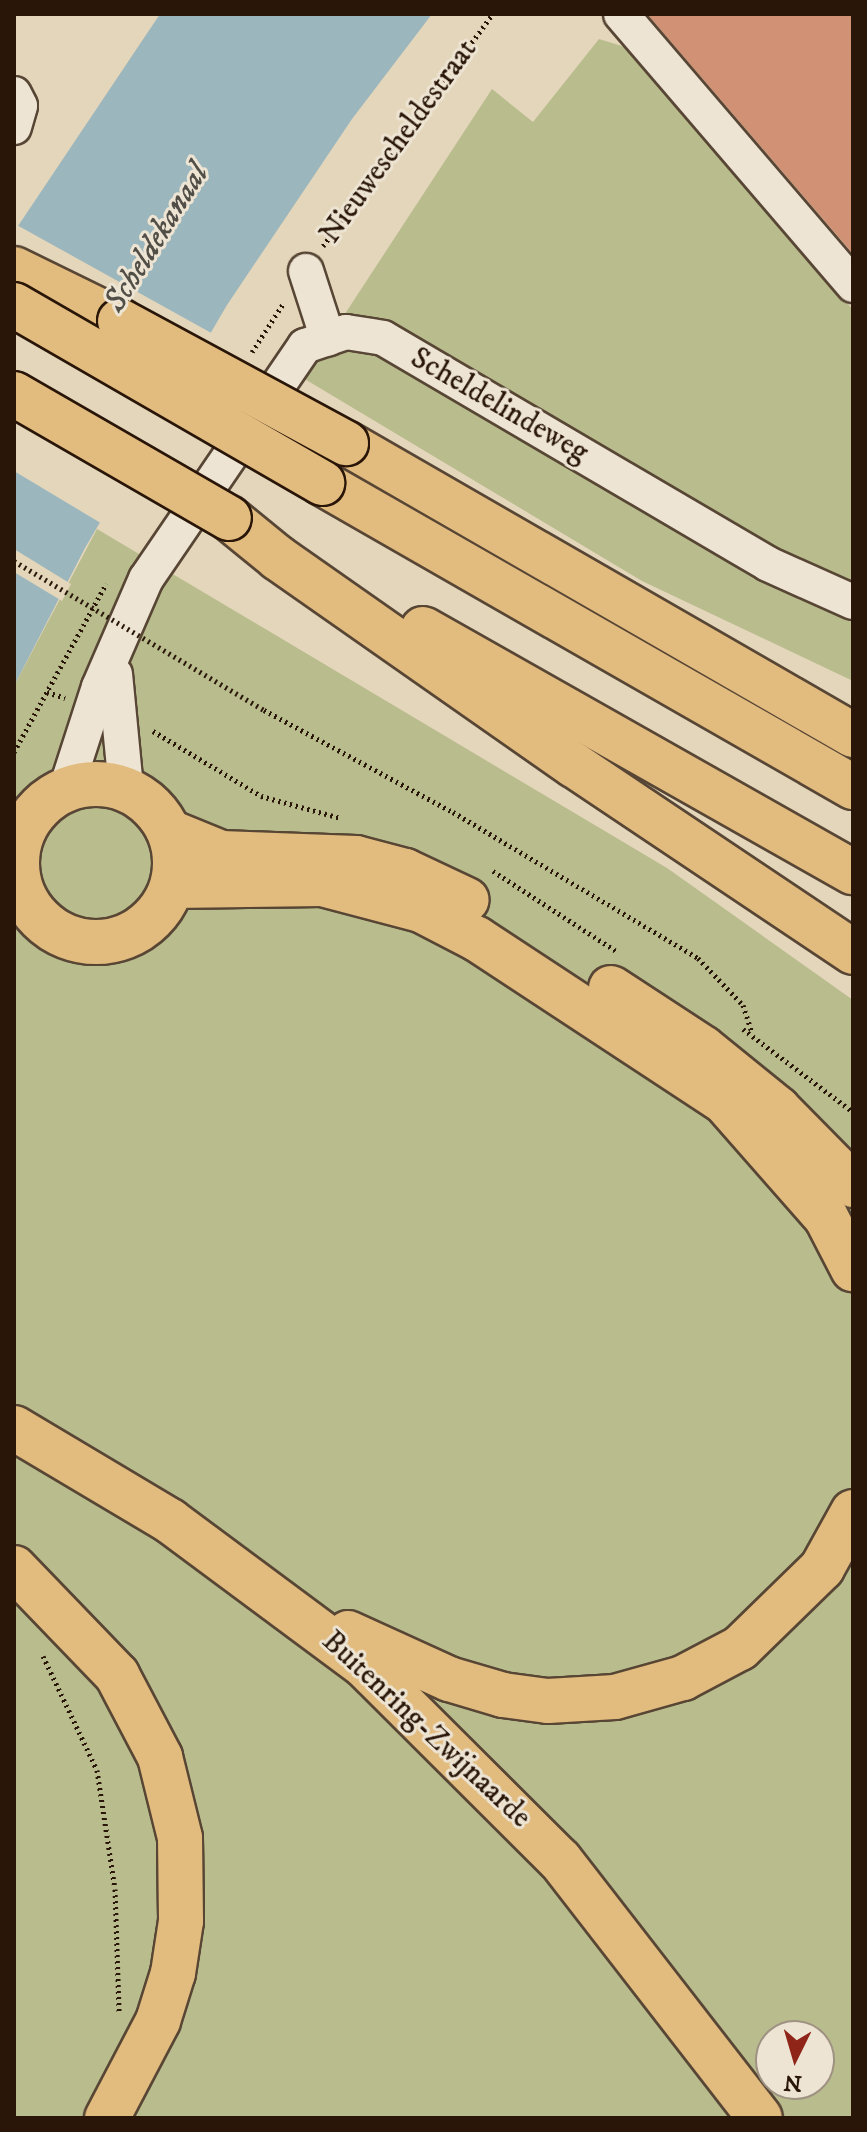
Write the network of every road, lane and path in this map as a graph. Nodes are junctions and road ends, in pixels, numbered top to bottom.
1 (493, 14) edge
2 (621, 14) edge
3 (14, 94) edge
4 (14, 127) edge
5 (14, 269) edge
6 (306, 271) joint
7 (853, 285) edge
8 (14, 305) edge
9 (328, 339) junction
10 (14, 394) edge
11 (213, 510) junction
12 (280, 554) junction
13 (14, 561) edge
14 (853, 602) edge
15 (628, 607) junction
16 (113, 652) junction
17 (47, 692) dead end
18 (853, 714) edge
19 (140, 725) dead end
20 (853, 735) edge
21 (14, 752) edge
22 (853, 787) edge
23 (66, 789) junction
24 (126, 789) junction
25 (352, 821) dead end
26 (170, 832) junction
27 (484, 867) dead end
28 (853, 872) edge
29 (497, 873) dead end
30 (173, 886) junction
31 (17, 889) edge
32 (806, 922) junction
33 (31, 932) edge
34 (853, 952) edge
35 (853, 960) edge
36 (853, 1112) edge
37 (853, 1185) edge
38 (853, 1269) edge
39 (14, 1428) edge
40 (853, 1512) edge
41 (14, 1568) edge
42 (291, 1607) junction
43 (34, 1643) dead end
44 (117, 2027) dead end
45 (108, 2117) edge
46 (760, 2118) edge

1 - 6 path, Nieuwescheldestraat
2 - 7 street
3 - 4 street
5 - 15 main road, bridge
6 - 9 street
8 - 22 main road, bridge
9 - 11 street, Scheldelindeweg
9 - 14 street, Scheldelindeweg
10 - 11 main road, bridge
11 - 12 main road
11 - 16 street
12 - 28 main road
12 - 32 main road
13 - 36 path, bridge
15 - 18 main road
15 - 20 main road
16 - 23 street
16 - 24 street
17 - 21 path
19 - 25 path
23 - 24 main road
23 - 31 main road
24 - 26 main road
26 - 30 main road
26 - 37 main road
27 - 29 path
30 - 33 main road
30 - 38 main road
31 - 33 main road
32 - 34 main road
32 - 35 main road
39 - 42 main road, Buitenring-Zwijnaarde
40 - 42 main road
41 - 45 main road
42 - 46 main road, Buitenring-Zwijnaarde
43 - 44 path

